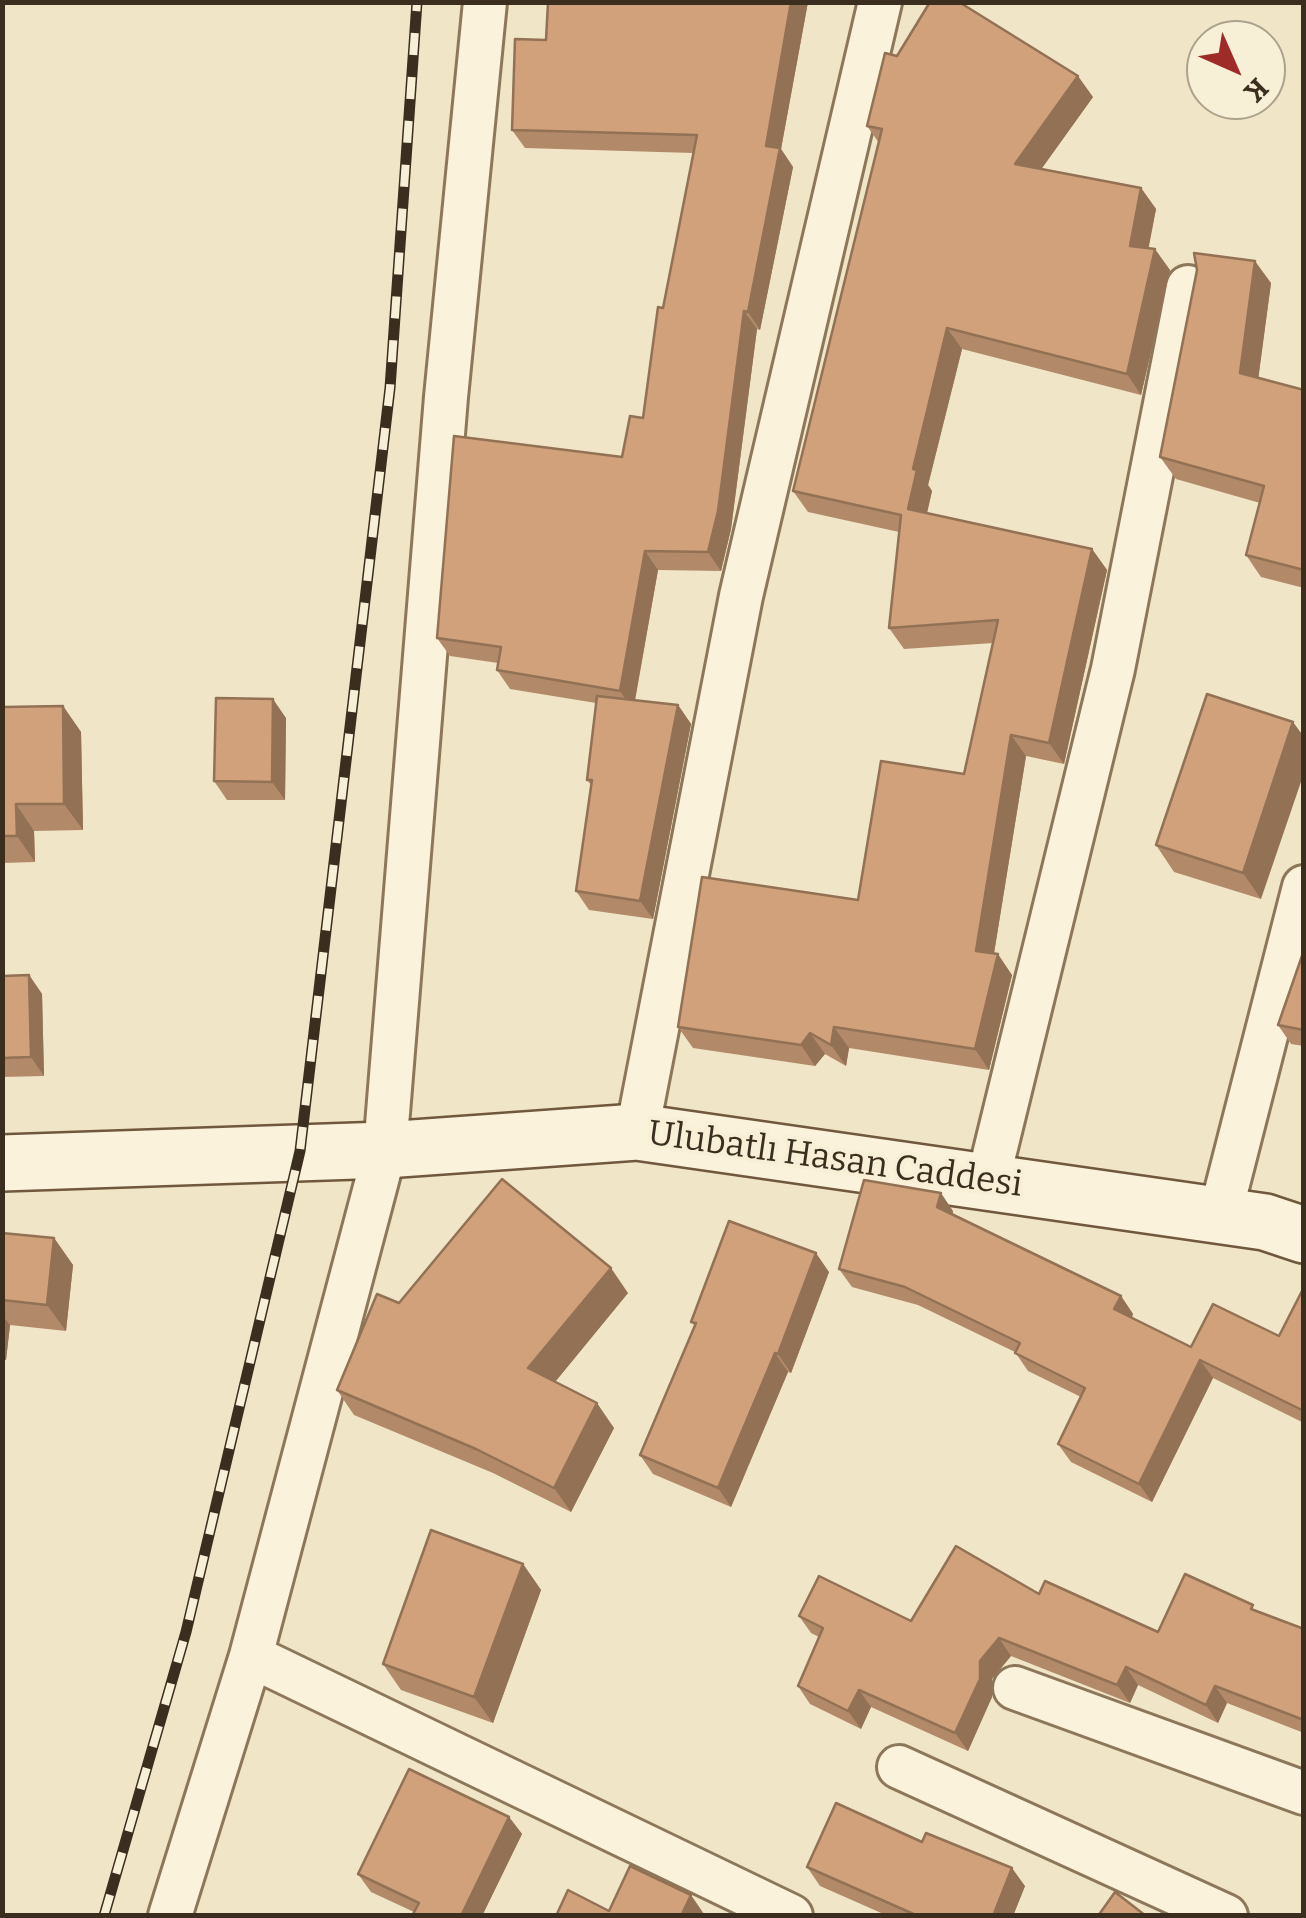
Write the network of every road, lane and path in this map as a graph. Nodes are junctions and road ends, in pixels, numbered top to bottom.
1 (485, 2) edge
2 (880, 2) edge
3 (1188, 287) dead end
4 (1304, 886) edge
5 (637, 1132) junction
6 (385, 1150) junction
7 (2, 1162) edge
8 (988, 1180) junction
9 (1220, 1215) junction
10 (1304, 1235) edge
11 (250, 1656) junction
12 (1015, 1688) dead end
13 (900, 1767) dead end
14 (1304, 1793) edge
15 (170, 1916) edge
16 (791, 1916) edge
17 (1226, 1916) edge

1 - 6 street
2 - 5 street
3 - 8 street
4 - 9 street
5 - 6 street, Ulubatlı Hasan Caddesi
5 - 8 street, Ulubatlı Hasan Caddesi
6 - 7 street, Ulubatlı Hasan Caddesi
6 - 11 street
8 - 9 street, Ulubatlı Hasan Caddesi
9 - 10 street, Ulubatlı Hasan Caddesi
11 - 15 street
11 - 16 street
12 - 14 street
13 - 17 street

